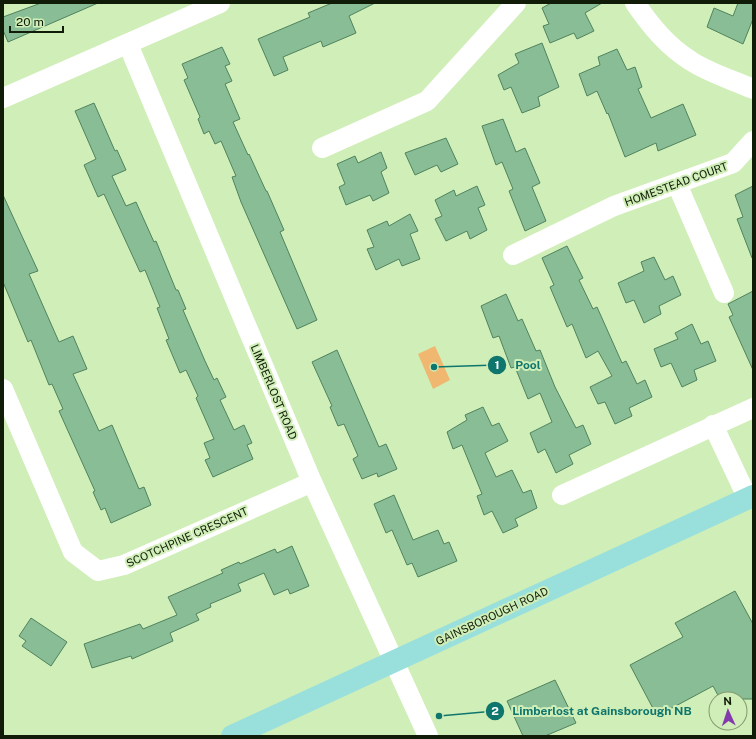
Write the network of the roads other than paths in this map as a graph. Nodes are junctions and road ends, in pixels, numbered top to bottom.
1 (220, 3) edge
2 (516, 3) edge
3 (635, 3) edge
4 (128, 44) junction
5 (753, 89) edge
6 (3, 98) edge
7 (753, 140) edge
8 (322, 148) dead end
9 (676, 184) junction
10 (513, 255) dead end
11 (724, 293) dead end
12 (3, 389) edge
13 (753, 408) edge
14 (713, 426) junction
15 (312, 482) junction
16 (562, 495) dead end
17 (751, 498) edge
18 (394, 662) junction
19 (232, 736) edge
20 (428, 736) edge

1 - 4 street
2 - 8 street
3 - 5 street
4 - 6 street
4 - 15 street, LIMBERLOST ROAD
7 - 9 street, HOMESTEAD COURT
9 - 10 street, HOMESTEAD COURT
9 - 11 street
12 - 15 street, SCOTCHPINE CRESCENT
13 - 14 street
14 - 16 street
14 - 17 street
15 - 18 street, LIMBERLOST ROAD
17 - 18 main road, GAINSBOROUGH ROAD
18 - 19 main road, GAINSBOROUGH ROAD
18 - 20 street, LIMBERLOST ROAD

